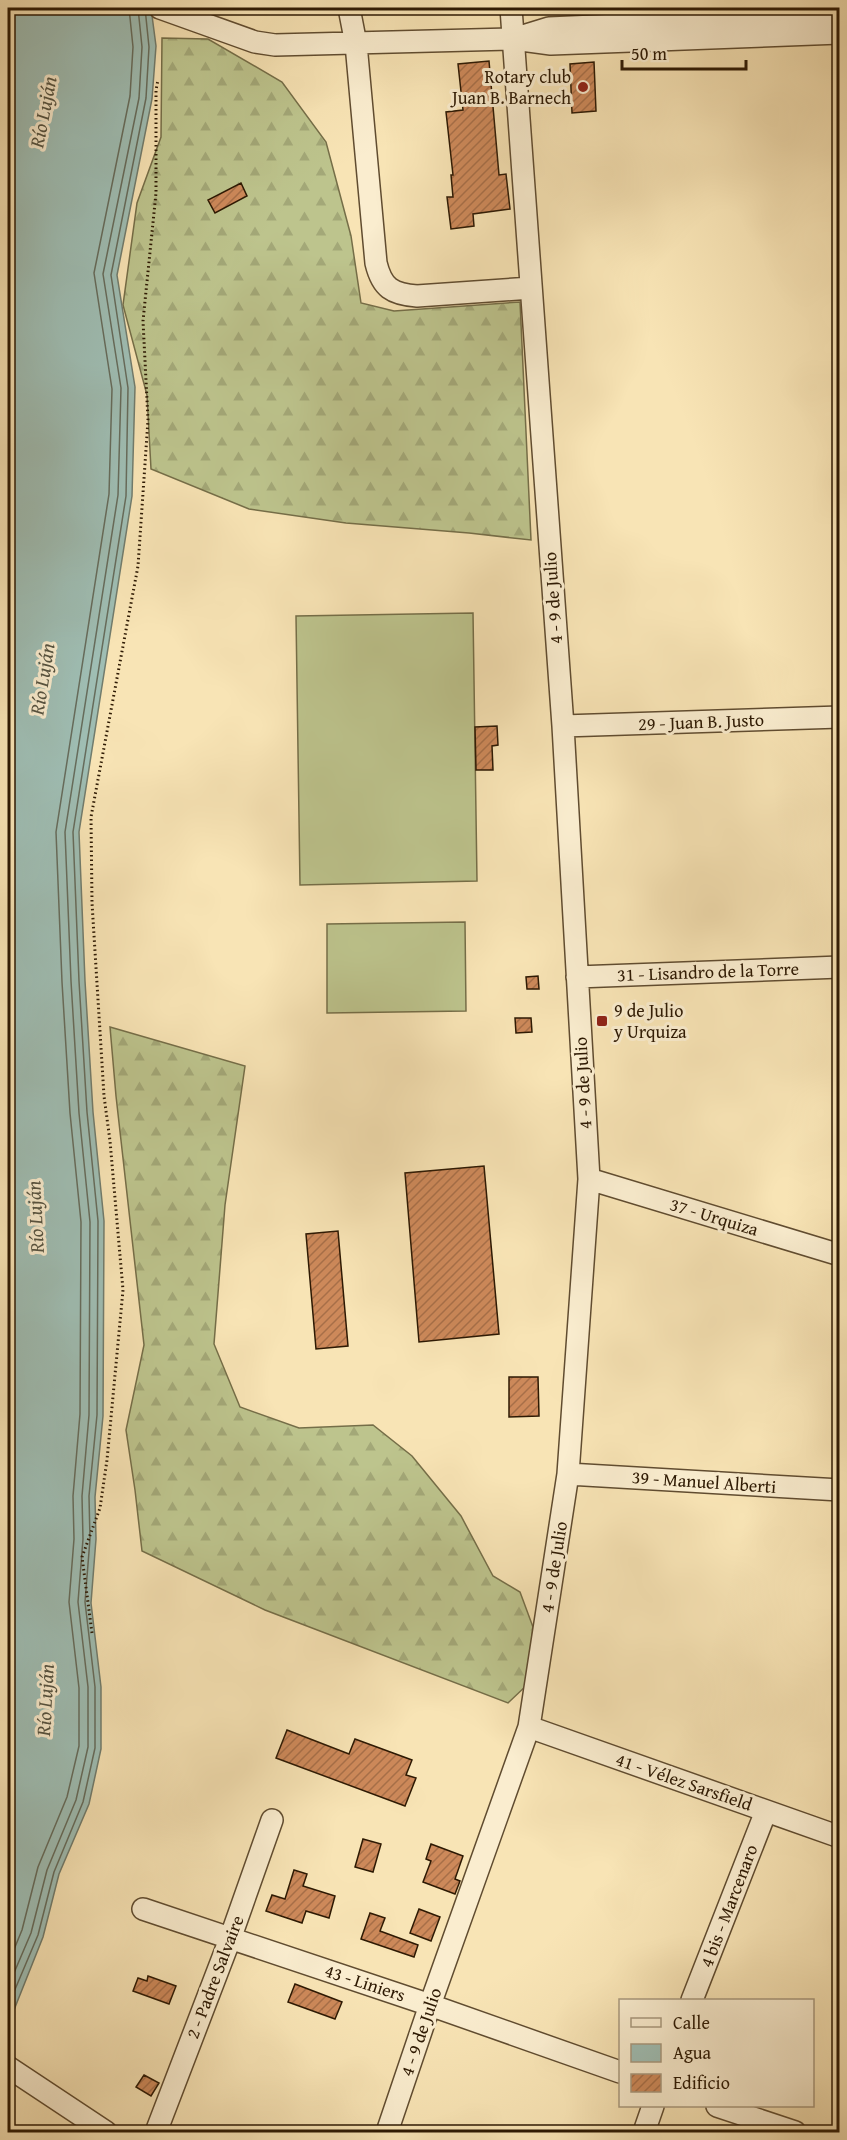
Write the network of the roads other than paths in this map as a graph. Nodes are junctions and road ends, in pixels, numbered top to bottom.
1 (160, 8) edge
2 (349, 8) edge
3 (512, 8) edge
4 (838, 8) edge
5 (839, 15) edge
6 (840, 25) edge
7 (840, 33) edge
8 (514, 39) junction
9 (356, 44) junction
10 (531, 288) junction
11 (840, 717) edge
12 (562, 726) junction
13 (840, 967) edge
14 (577, 977) junction
15 (589, 1179) junction
16 (840, 1255) edge
17 (568, 1474) junction
18 (840, 1490) edge
19 (529, 1727) junction
20 (766, 1811) junction
21 (272, 1820) dead end
22 (840, 1837) edge
23 (143, 1909) dead end
24 (230, 1939) junction
25 (693, 1999) edge
26 (430, 2005) junction
27 (8, 2067) edge
28 (619, 2071) edge
29 (653, 2107) edge
30 (720, 2107) edge
31 (106, 2133) edge
32 (156, 2133) edge
33 (387, 2133) edge
34 (644, 2133) edge
35 (795, 2133) edge

1 - 9 street
2 - 9 street
3 - 8 street, 4 - 9 de Julio
4 - 5 street
5 - 6 street
5 - 8 street
7 - 8 street
8 - 9 street
8 - 10 street, 4 - 9 de Julio
9 - 10 street
10 - 12 street, 4 - 9 de Julio
11 - 12 street, 29 - Juan B. Justo
12 - 14 street, 4 - 9 de Julio
13 - 14 street, 31 - Lisandro de la Torre
14 - 15 street, 4 - 9 de Julio
15 - 16 street, 37 - Urquiza
15 - 17 street, 4 - 9 de Julio
17 - 18 street, 39 - Manuel Alberti
17 - 19 street, 4 - 9 de Julio
19 - 20 street, 41 - Vélez Sarsfield
19 - 26 street, 4 - 9 de Julio
20 - 22 street, 41 - Vélez Sarsfield
20 - 25 street, 4 bis - Marcenaro
21 - 24 street, 2 - Padre Salvaire
23 - 24 street, 43 - Liniers
24 - 26 street, 43 - Liniers
24 - 32 street, 2 - Padre Salvaire
26 - 28 street, 43 - Liniers
26 - 33 street, 4 - 9 de Julio
27 - 31 street
29 - 34 street
30 - 35 street

